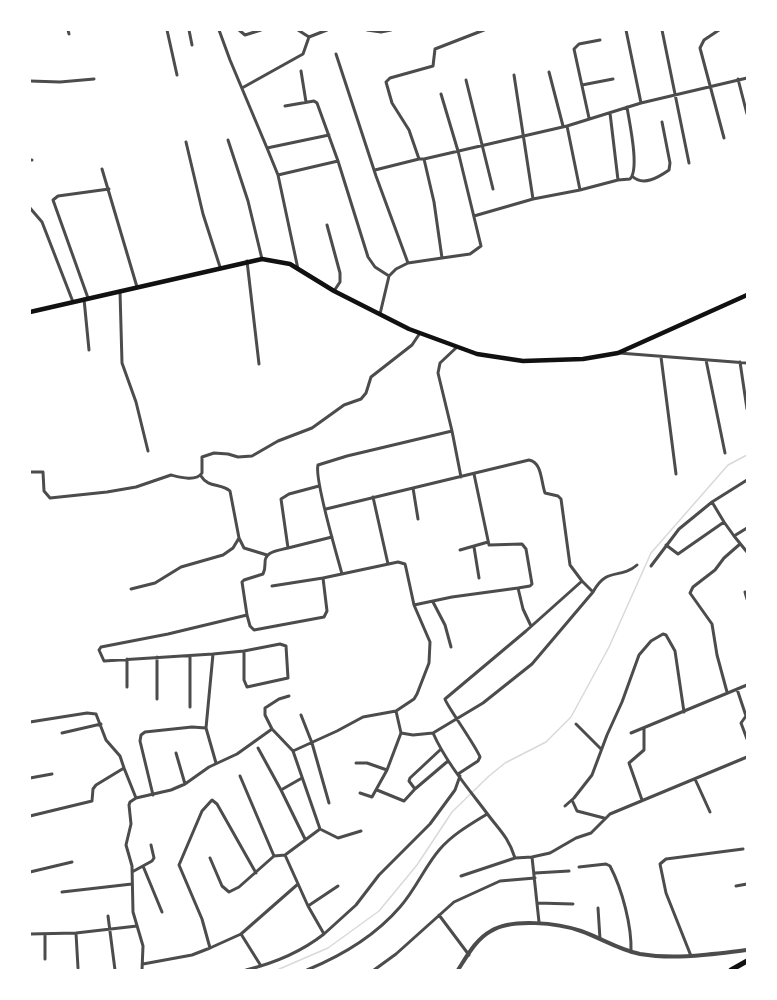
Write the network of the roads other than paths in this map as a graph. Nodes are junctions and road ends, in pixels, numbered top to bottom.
1 (68, 30) edge
2 (167, 30) edge
3 (189, 30) edge
4 (219, 30) edge
5 (239, 30) edge
6 (261, 30) edge
7 (298, 30) edge
8 (327, 30) edge
9 (367, 30) edge
10 (391, 30) edge
11 (484, 30) edge
12 (626, 30) edge
13 (662, 30) edge
14 (719, 30) edge
15 (69, 34) dead end
16 (308, 37) junction
17 (600, 40) dead end
18 (192, 45) dead end
19 (336, 54) dead end
20 (301, 71) dead end
21 (549, 72) dead end
22 (177, 75) dead end
23 (514, 75) dead end
24 (747, 78) edge
25 (94, 79) dead end
26 (613, 79) dead end
27 (738, 79) junction
28 (466, 80) dead end
29 (30, 81) edge
30 (582, 85) junction
31 (711, 85) junction
32 (242, 88) junction
33 (441, 94) dead end
34 (674, 95) junction
35 (306, 102) junction
36 (641, 103) junction
37 (285, 106) dead end
38 (627, 107) junction
39 (610, 113) junction
40 (747, 114) edge
41 (589, 118) junction
42 (662, 122) dead end
43 (565, 126) junction
44 (329, 135) junction
45 (524, 136) junction
46 (724, 138) dead end
47 (228, 140) dead end
48 (186, 142) dead end
49 (482, 146) junction
50 (266, 148) junction
51 (458, 151) junction
52 (421, 158) junction
53 (338, 161) junction
54 (690, 163) dead end
55 (102, 169) dead end
56 (375, 170) junction
57 (278, 175) junction
58 (632, 176) junction
59 (618, 180) junction
60 (109, 188) junction
61 (493, 189) dead end
62 (580, 190) junction
63 (533, 199) junction
64 (30, 208) edge
65 (474, 216) junction
66 (327, 225) dead end
67 (442, 258) junction
68 (262, 259) junction
69 (246, 261) junction
70 (408, 263) junction
71 (220, 267) junction
72 (298, 269) junction
73 (389, 276) junction
74 (137, 287) junction
75 (120, 291) junction
76 (334, 291) junction
77 (747, 295) edge
78 (86, 299) junction
79 (73, 302) junction
80 (30, 312) edge
81 (380, 314) junction
82 (420, 333) junction
83 (457, 347) junction
84 (89, 350) dead end
85 (618, 353) junction
86 (661, 357) junction
87 (706, 360) junction
88 (740, 362) junction
89 (747, 363) edge
90 (259, 364) dead end
91 (747, 409) edge
92 (452, 431) junction
93 (148, 451) dead end
94 (725, 453) dead end
95 (30, 472) edge
96 (474, 474) junction
97 (676, 474) dead end
98 (201, 476) junction
99 (461, 477) junction
100 (747, 480) edge
101 (320, 486) junction
102 (413, 488) junction
103 (373, 497) junction
104 (712, 502) junction
105 (326, 509) junction
106 (418, 518) dead end
107 (724, 522) junction
108 (747, 528) edge
109 (734, 536) junction
110 (332, 537) junction
111 (239, 538) junction
112 (488, 542) junction
113 (740, 544) junction
114 (666, 545) junction
115 (474, 547) junction
116 (288, 548) junction
117 (460, 550) dead end
118 (747, 552) edge
119 (267, 555) junction
120 (388, 564) junction
121 (637, 564) dead end
122 (651, 566) dead end
123 (342, 574) junction
124 (323, 578) junction
125 (479, 578) dead end
126 (582, 581) junction
127 (272, 586) dead end
128 (518, 588) junction
129 (131, 589) dead end
130 (593, 592) junction
131 (745, 592) dead end
132 (747, 599) edge
133 (433, 602) junction
134 (414, 605) junction
135 (247, 615) junction
136 (531, 626) junction
137 (451, 648) dead end
138 (244, 651) junction
139 (213, 654) junction
140 (190, 656) junction
141 (157, 658) junction
142 (127, 659) junction
143 (747, 685) edge
144 (127, 687) dead end
145 (737, 689) junction
146 (727, 692) junction
147 (289, 696) dead end
148 (157, 699) dead end
149 (190, 707) dead end
150 (396, 711) junction
151 (684, 712) junction
152 (301, 715) dead end
153 (458, 719) junction
154 (30, 722) edge
155 (101, 724) junction
156 (576, 724) dead end
157 (206, 728) junction
158 (644, 728) junction
159 (272, 729) junction
160 (62, 733) dead end
161 (400, 733) junction
162 (631, 733) dead end
163 (433, 734) junction
164 (747, 739) edge
165 (312, 743) junction
166 (258, 748) dead end
167 (601, 749) junction
168 (440, 750) junction
169 (293, 751) junction
170 (176, 753) dead end
171 (747, 757) edge
172 (448, 761) junction
173 (216, 763) junction
174 (356, 763) dead end
175 (124, 768) junction
176 (387, 770) junction
177 (52, 774) dead end
178 (240, 776) dead end
179 (460, 776) junction
180 (30, 778) edge
181 (302, 778) junction
182 (695, 780) junction
183 (185, 784) junction
184 (415, 789) junction
185 (281, 790) junction
186 (377, 790) junction
187 (360, 793) dead end
188 (153, 795) junction
189 (136, 798) junction
190 (572, 800) junction
191 (642, 800) junction
192 (329, 803) dead end
193 (565, 806) dead end
194 (710, 812) dead end
195 (486, 814) junction
196 (30, 816) edge
197 (604, 818) junction
198 (320, 830) junction
199 (361, 832) dead end
200 (305, 839) junction
201 (151, 846) dead end
202 (743, 849) dead end
203 (285, 855) junction
204 (274, 856) junction
205 (532, 857) junction
206 (210, 858) dead end
207 (515, 858) junction
208 (72, 862) dead end
209 (143, 866) junction
210 (579, 866) dead end
211 (569, 871) dead end
212 (30, 872) edge
213 (132, 872) junction
214 (256, 873) junction
215 (535, 873) junction
216 (461, 876) dead end
217 (535, 878) junction
218 (132, 884) junction
219 (298, 884) junction
220 (747, 884) edge
221 (338, 886) dead end
222 (736, 886) dead end
223 (62, 892) dead end
224 (537, 903) junction
225 (573, 904) dead end
226 (308, 906) junction
227 (598, 908) dead end
228 (162, 912) dead end
229 (439, 915) junction
230 (108, 916) dead end
231 (539, 922) junction
232 (137, 926) junction
233 (110, 930) junction
234 (76, 933) junction
235 (30, 934) edge
236 (45, 934) junction
237 (241, 934) junction
238 (324, 934) junction
239 (600, 939) junction
240 (210, 948) junction
241 (747, 950) edge
242 (631, 952) junction
243 (469, 955) junction
244 (691, 956) junction
245 (45, 958) dead end
246 (747, 961) edge
247 (142, 964) junction
248 (261, 966) junction
249 (78, 968) dead end
250 (115, 970) edge
251 (142, 970) edge
252 (246, 970) edge
253 (307, 970) edge
254 (374, 970) edge
255 (458, 970) edge
256 (731, 970) edge

1 - 15 street
2 - 22 street
3 - 18 street
4 - 32 street
5 - 6 street
7 - 16 street
8 - 16 street
9 - 10 street
11 - 52 street
12 - 36 street
13 - 34 street
14 - 31 street
16 - 32 street
17 - 30 street
19 - 56 street
20 - 35 street
21 - 43 street
23 - 45 street
24 - 27 street
25 - 29 street
26 - 30 street
27 - 31 street
27 - 40 street
28 - 49 street
30 - 41 street
31 - 34 street
31 - 46 street
32 - 50 street
33 - 51 street
34 - 36 street
34 - 54 street
35 - 37 street
35 - 44 street
36 - 38 street
38 - 39 street
38 - 58 street
39 - 41 street
39 - 59 street
41 - 43 street
42 - 58 street
43 - 45 street
43 - 62 street
44 - 50 street
44 - 53 street
45 - 49 street
45 - 63 street
47 - 68 street
48 - 71 street
49 - 51 street
49 - 61 street
50 - 57 street
51 - 52 street
51 - 65 street
52 - 56 street
52 - 67 street
53 - 57 street
53 - 73 street
55 - 60 street
56 - 70 street
57 - 72 street
58 - 59 street
59 - 62 street
60 - 74 street
60 - 78 street
62 - 63 street
63 - 65 street
64 - 79 street
65 - 67 street
66 - 76 street
67 - 70 street
68 - 69 main road
68 - 72 main road
69 - 71 main road
69 - 90 street
70 - 73 street
71 - 74 main road
72 - 76 main road
73 - 81 street
74 - 75 main road
75 - 78 main road
75 - 93 street
76 - 81 main road
77 - 85 main road
78 - 79 main road
78 - 84 street
79 - 80 main road
81 - 82 main road
82 - 83 main road
82 - 98 street
83 - 85 main road
83 - 92 street
85 - 86 street
86 - 87 street
86 - 97 street
87 - 88 street
87 - 94 street
88 - 89 street
88 - 91 street
92 - 99 street
92 - 101 street
95 - 98 street
96 - 99 street
96 - 112 street
96 - 126 street
98 - 111 street
99 - 102 street
100 - 104 street
101 - 105 street
101 - 116 street
102 - 103 street
102 - 106 street
103 - 105 street
103 - 120 street
104 - 107 street
104 - 114 street
105 - 110 street
107 - 109 street
107 - 114 street
108 - 109 street
109 - 113 street
110 - 116 street
110 - 123 street
111 - 119 street
111 - 129 street
112 - 115 street
112 - 128 street
113 - 118 street
113 - 146 street
114 - 122 street
115 - 117 street
115 - 125 street
116 - 119 street
119 - 135 street
120 - 123 street
120 - 134 street
121 - 130 street
123 - 124 street
124 - 127 street
124 - 135 street
126 - 130 street
126 - 136 street
128 - 133 street
128 - 136 street
130 - 153 street
131 - 132 street
133 - 134 street
133 - 137 street
134 - 150 street
135 - 142 street
136 - 153 street
138 - 138 street
138 - 139 street
139 - 140 street
139 - 157 street
140 - 141 street
140 - 149 street
141 - 142 street
141 - 148 street
142 - 144 street
143 - 145 street
145 - 146 street
145 - 164 street
146 - 151 street
147 - 159 street
150 - 161 street
150 - 165 street
151 - 158 street
151 - 167 street
152 - 165 street
153 - 163 street
153 - 179 street
154 - 155 street
155 - 160 street
155 - 175 street
156 - 167 street
157 - 173 street
157 - 188 street
158 - 162 street
158 - 191 street
159 - 169 street
159 - 173 street
161 - 163 street
161 - 176 street
163 - 168 street
165 - 169 street
165 - 192 street
166 - 185 street
167 - 190 street
168 - 172 street
168 - 184 street
169 - 181 street
170 - 183 street
171 - 182 street
172 - 179 street
172 - 184 street
173 - 183 street
174 - 176 street
175 - 189 street
175 - 196 street
176 - 186 street
177 - 180 street
178 - 204 street
179 - 195 street
179 - 238 street
181 - 185 street
181 - 198 street
182 - 191 street
182 - 194 street
183 - 188 street
184 - 186 street
185 - 200 street
186 - 187 street
188 - 189 street
189 - 213 street
190 - 193 street
190 - 197 street
191 - 197 street
195 - 207 street
195 - 253 street
197 - 205 street
198 - 199 street
198 - 200 street
200 - 203 street
201 - 209 street
202 - 244 street
203 - 204 street
203 - 219 street
204 - 214 street
205 - 207 street
205 - 215 street
206 - 214 street
207 - 216 street
208 - 212 street
209 - 213 street
209 - 228 street
210 - 242 street
211 - 215 street
213 - 218 street
214 - 240 street
215 - 217 street
217 - 224 street
217 - 229 street
218 - 223 street
218 - 232 street
219 - 226 street
219 - 237 street
220 - 222 street
221 - 226 street
224 - 225 street
224 - 231 street
226 - 238 street
227 - 239 street
229 - 243 street
229 - 254 street
230 - 233 street
231 - 239 street
231 - 243 street
232 - 233 street
232 - 247 street
233 - 234 street
233 - 250 street
234 - 236 street
234 - 249 street
235 - 236 street
236 - 245 street
237 - 240 street
237 - 248 street
238 - 248 street
239 - 242 street
240 - 247 street
241 - 244 street
242 - 244 street
243 - 255 street
246 - 256 main road
247 - 251 street
248 - 252 street

